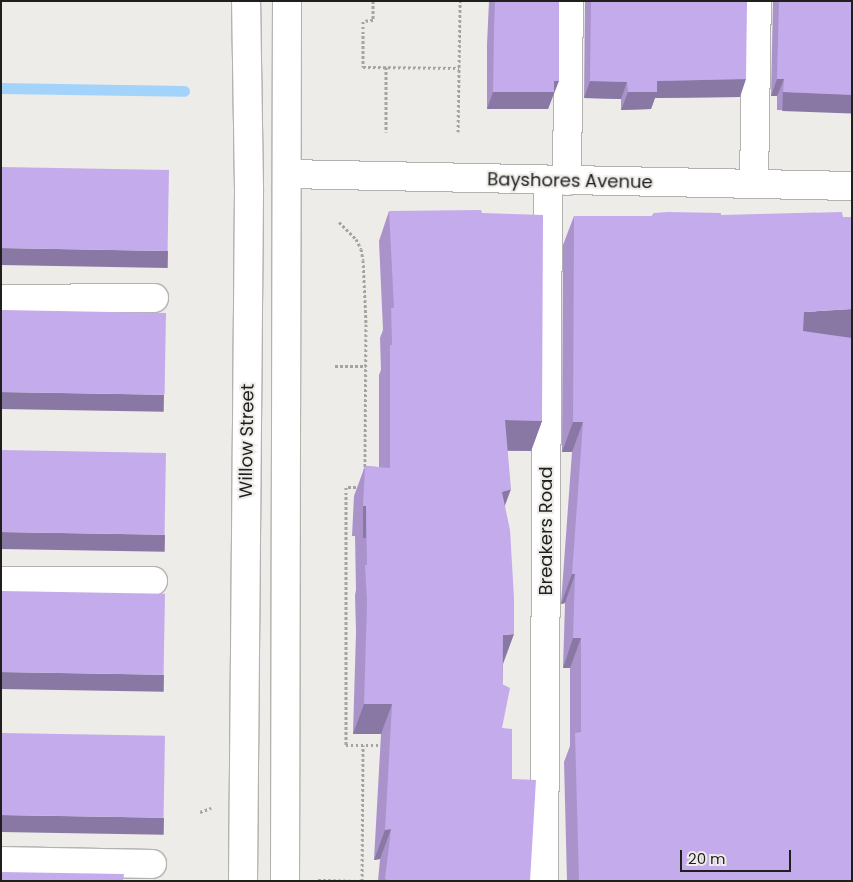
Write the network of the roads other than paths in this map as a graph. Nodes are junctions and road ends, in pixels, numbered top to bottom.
1 (246, 1) edge
2 (287, 1) edge
3 (569, 1) edge
4 (757, 1) edge
5 (288, 174) junction
6 (557, 181) junction
7 (754, 184) junction
8 (852, 186) edge
9 (154, 298) dead end
10 (1, 299) edge
11 (1, 581) edge
12 (153, 581) dead end
13 (1, 861) edge
14 (152, 864) dead end
15 (243, 881) edge
16 (285, 881) edge
17 (544, 881) edge

1 - 15 street, Willow Street
2 - 5 street
3 - 6 street, Breakers Road
4 - 7 street
5 - 6 street, Bayshores Avenue
5 - 16 street
6 - 7 street, Bayshores Avenue
6 - 17 street, Breakers Road
7 - 8 street, Bayshores Avenue
9 - 10 street
11 - 12 street
13 - 14 street

